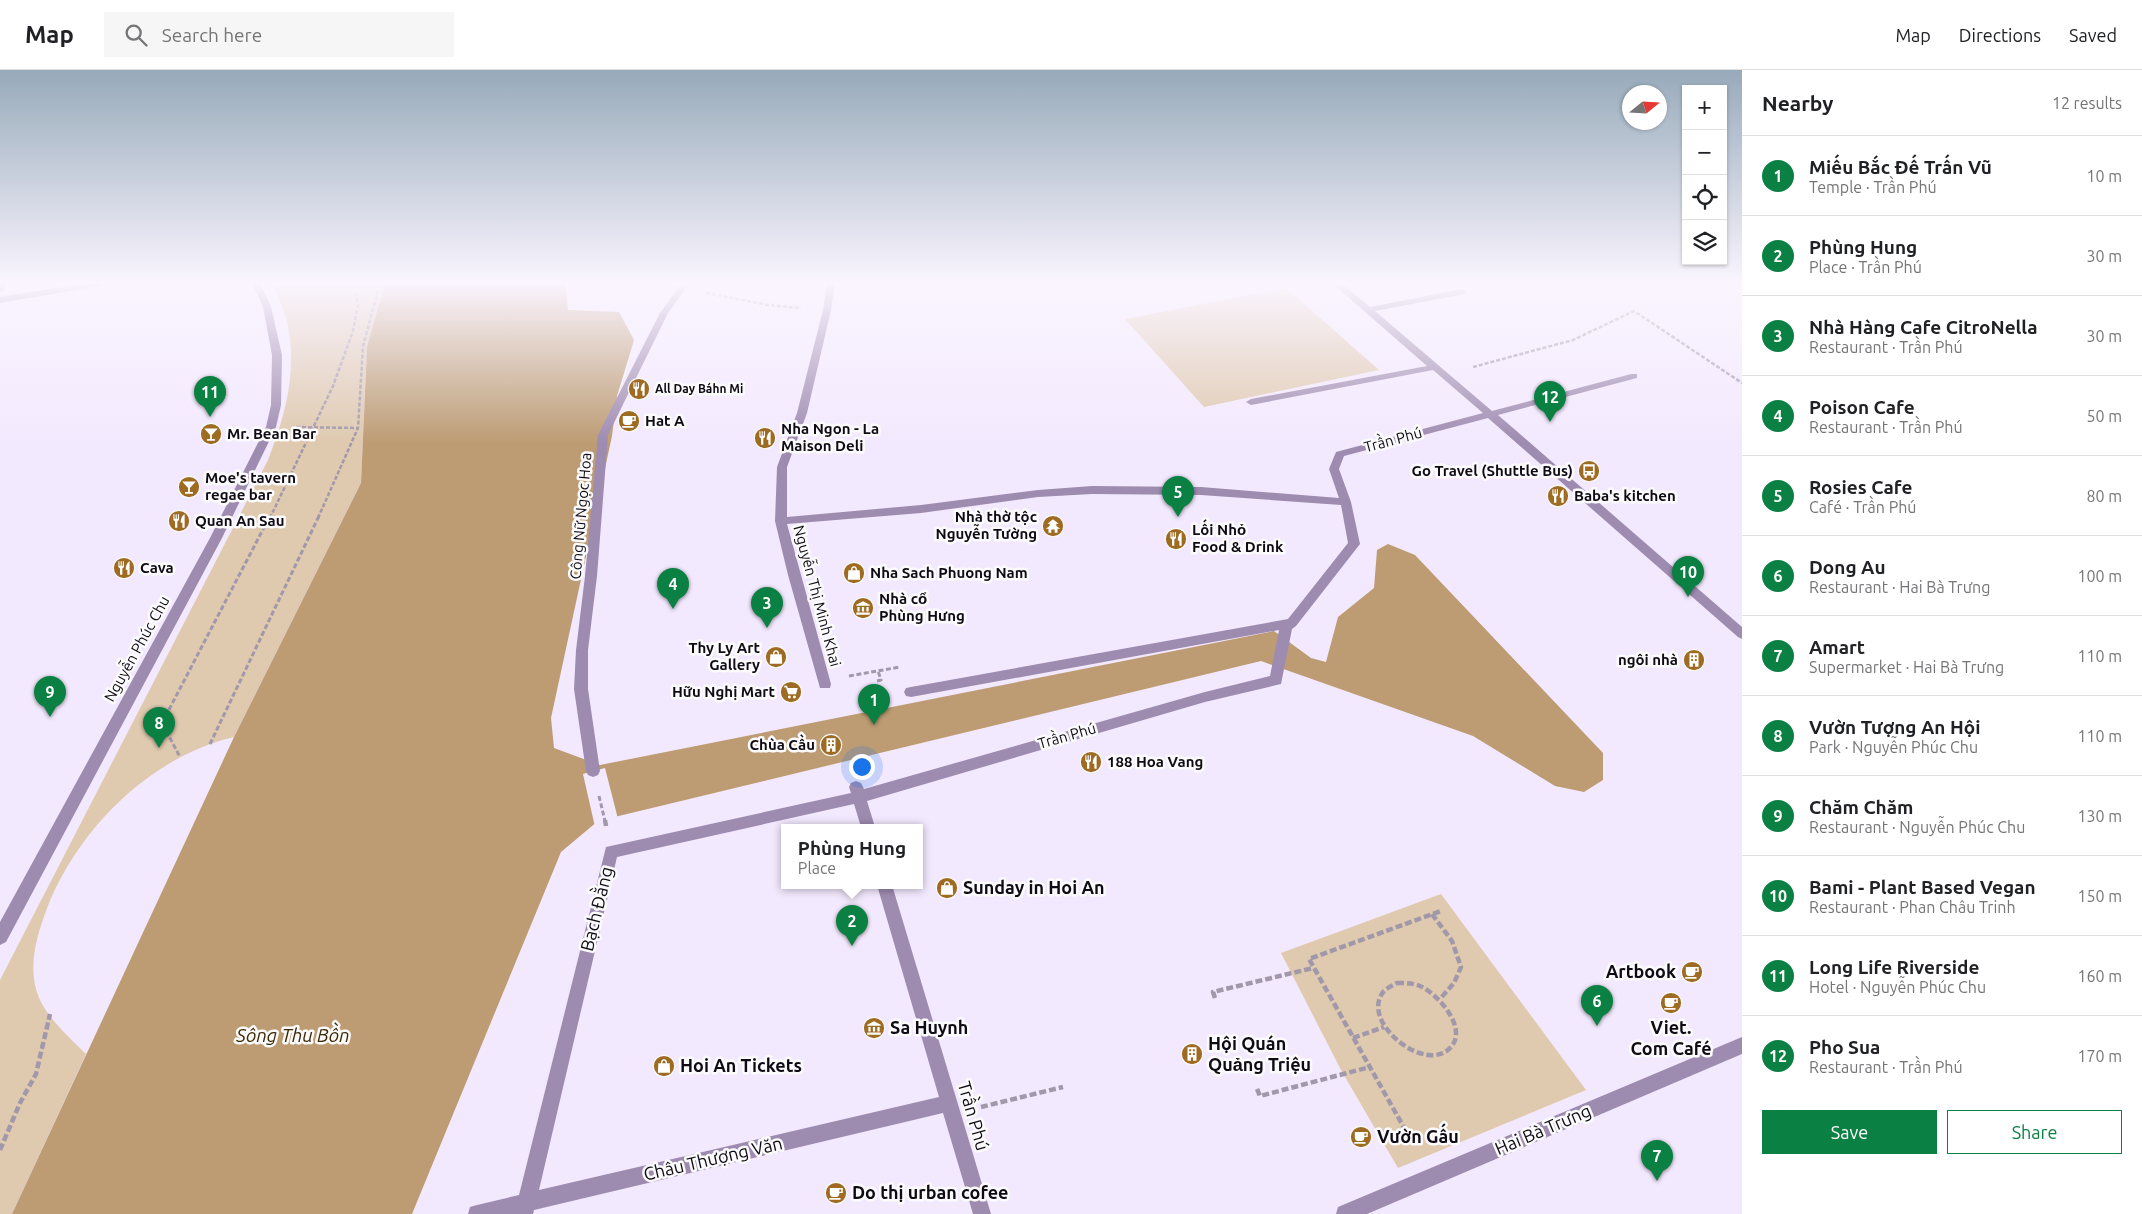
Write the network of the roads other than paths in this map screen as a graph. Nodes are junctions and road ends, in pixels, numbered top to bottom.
1 (274, 336) edge
2 (652, 336) edge
3 (821, 336) edge
4 (1399, 336) edge
5 (1435, 367) junction
6 (1634, 376) dead end
7 (1250, 402) dead end
8 (1490, 415) junction
9 (1346, 502) junction
10 (781, 521) junction
11 (1289, 625) junction
12 (1742, 634) edge
13 (825, 681) road end
14 (911, 692) road end
15 (593, 771) road end
16 (857, 792) junction
17 (867, 824) edge
18 (886, 889) edge
19 (4, 921) edge
20 (0, 937) edge
21 (1742, 1045) edge
22 (950, 1108) junction
23 (525, 1209) edge
24 (477, 1214) edge
25 (982, 1214) edge
26 (1345, 1214) edge

1 - 19 street, Nguyễn Phúc Chu
2 - 15 street, Công Nữ Ngọc Hoa
3 - 10 street, Nguyễn Thị Minh Khai
4 - 5 street
5 - 7 street
5 - 8 street
6 - 8 street, Trần Phú
8 - 9 street, Trần Phú
8 - 12 street
9 - 10 street
9 - 11 street, Trần Phú
10 - 13 street, Nguyễn Thị Minh Khai
11 - 14 street
11 - 16 street, Trần Phú
16 - 17 street
16 - 23 street, Bạch Đằng
18 - 22 street, Trần Phú
19 - 20 street, Nguyễn Phúc Chu
21 - 26 street, Hai Bà Trưng
22 - 23 street, Châu Thượng Văn
22 - 25 street, Trần Phú
23 - 24 street, Châu Thượng Văn

